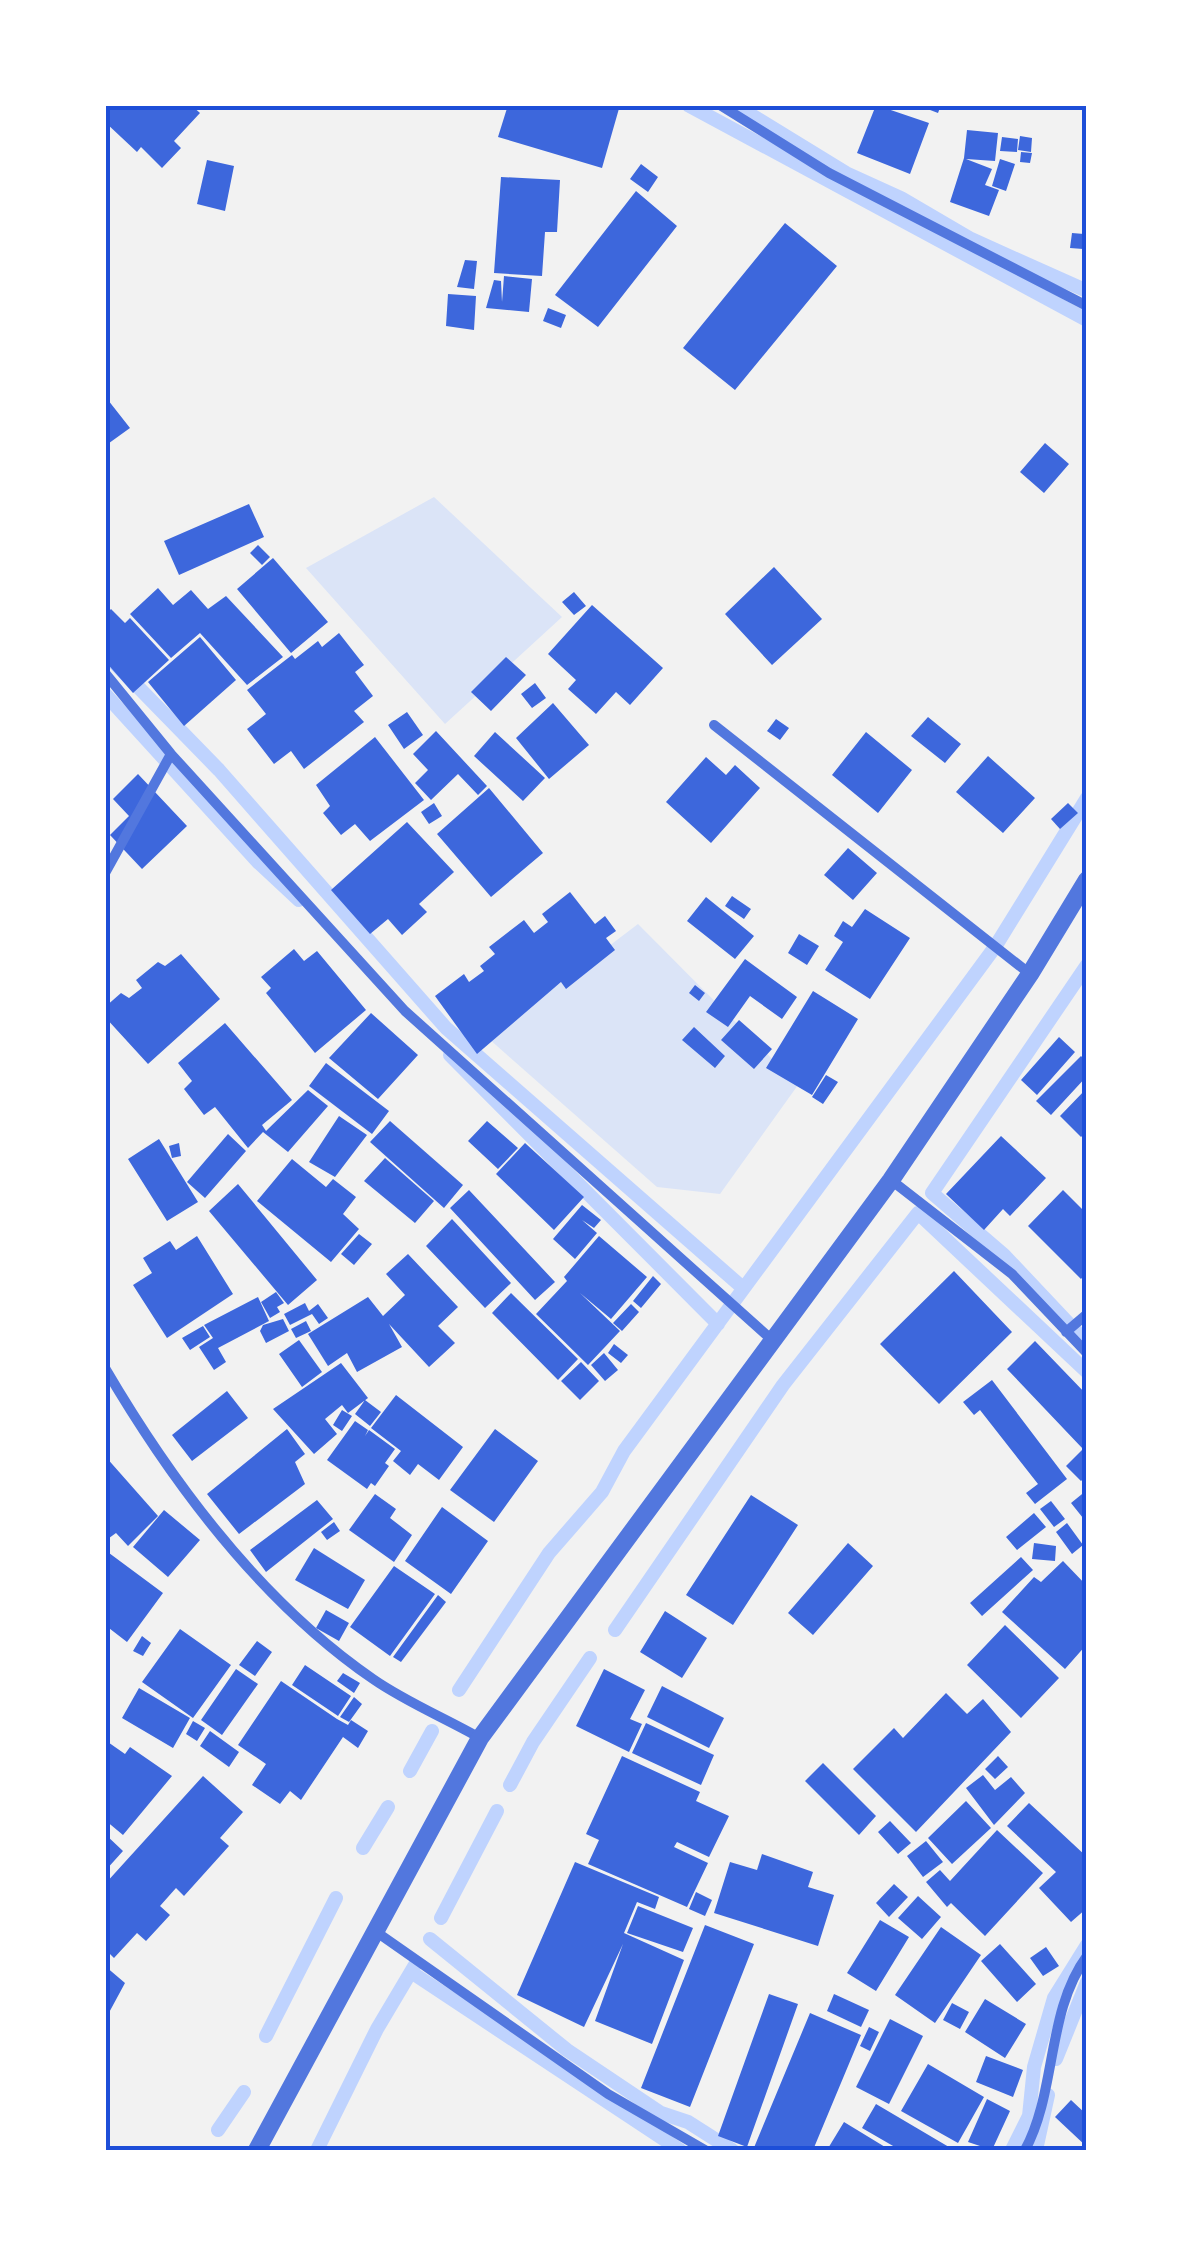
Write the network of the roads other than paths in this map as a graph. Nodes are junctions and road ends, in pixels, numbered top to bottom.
1 (720, 105) edge
2 (1087, 306) edge
3 (105, 673) edge
4 (714, 725) dead end
5 (171, 754) junction
6 (105, 873) edge
7 (1087, 880) edge
8 (1030, 974) junction
9 (891, 1180) junction
10 (1087, 1314) edge
11 (1066, 1332) junction
12 (772, 1340) junction
13 (1087, 1353) edge
14 (105, 1368) edge
15 (480, 1738) junction
16 (375, 1932) junction
17 (1087, 1956) edge
18 (257, 2150) edge
19 (705, 2150) edge
20 (1025, 2150) edge

1 - 2 street
3 - 5 street
4 - 8 street
5 - 6 street
5 - 12 street
7 - 8 street
8 - 9 street
9 - 11 street
9 - 12 street
10 - 11 street
11 - 13 street
12 - 15 street
14 - 15 street
15 - 16 street
16 - 18 street
16 - 19 street
17 - 20 street

